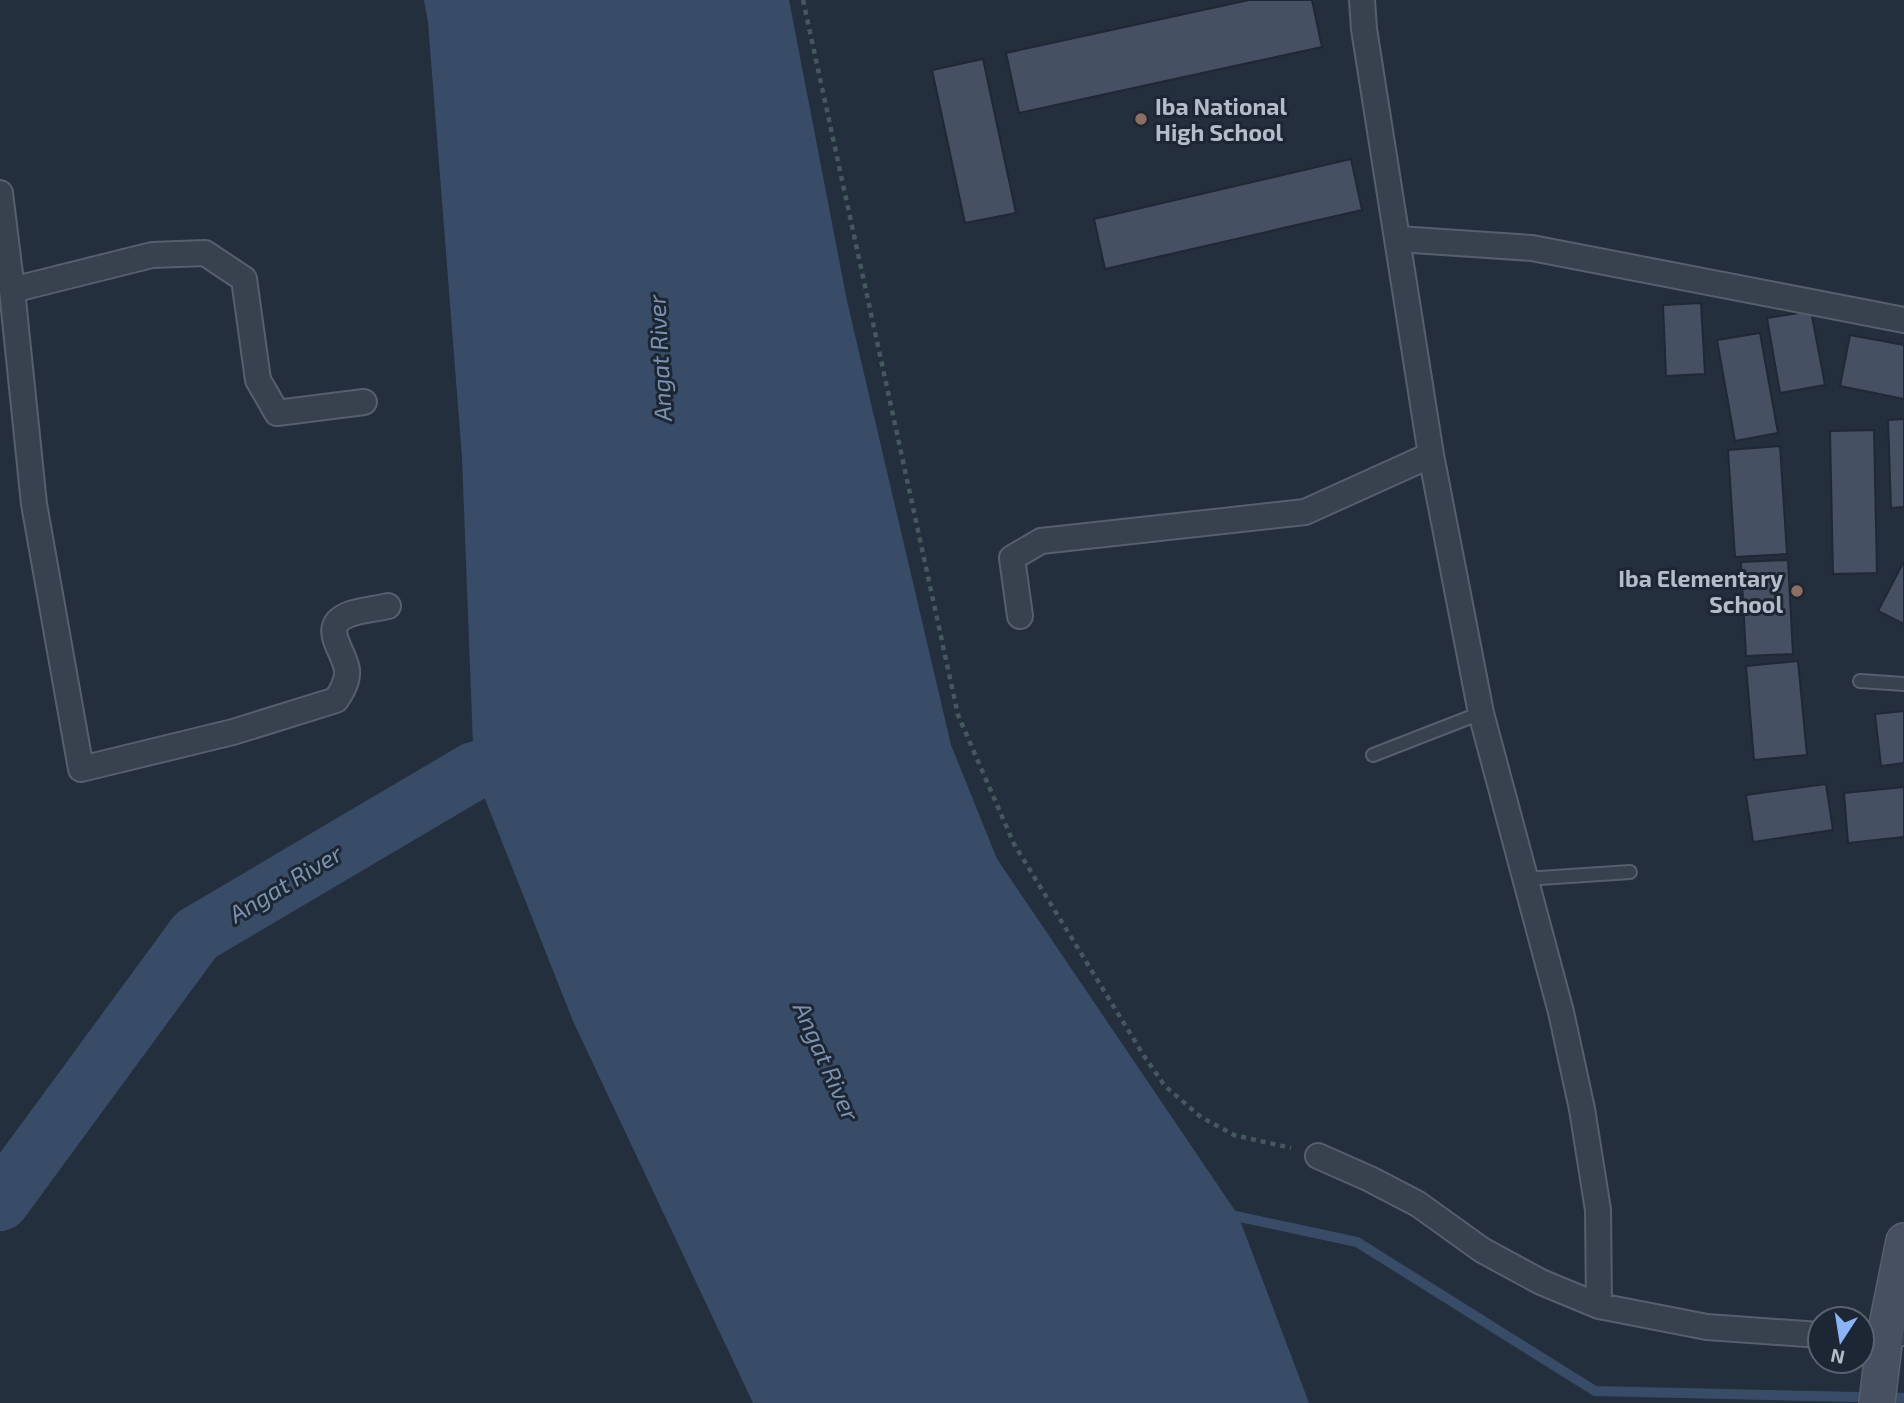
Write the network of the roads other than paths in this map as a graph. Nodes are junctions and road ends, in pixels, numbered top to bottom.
1 (1362, 0) edge
2 (0, 193) edge
3 (1398, 239) junction
4 (12, 290) junction
5 (1904, 320) edge
6 (364, 402) dead end
7 (1430, 455) junction
8 (388, 606) dead end
9 (1020, 616) dead end
10 (1860, 681) dead end
11 (1904, 684) edge
12 (1481, 713) junction
13 (1373, 755) dead end
14 (1630, 872) dead end
15 (1525, 879) junction
16 (1318, 1156) road end
17 (1904, 1241) edge
18 (1599, 1306) junction
19 (1806, 1334) edge
20 (1883, 1341) edge
21 (1877, 1403) edge

1 - 3 street
2 - 4 street
3 - 5 street
3 - 7 street
4 - 6 street
4 - 8 street
7 - 9 street
7 - 12 street
10 - 11 lane
12 - 13 lane
12 - 15 street
14 - 15 lane
15 - 18 street
16 - 18 street
17 - 20 main road
18 - 19 street
20 - 21 main road

